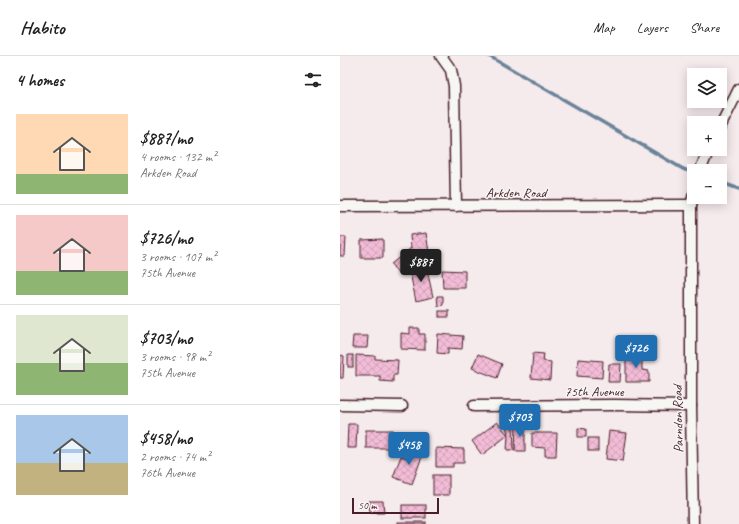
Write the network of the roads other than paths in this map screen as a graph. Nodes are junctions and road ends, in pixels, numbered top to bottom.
1 (441, 56) edge
2 (739, 89) edge
3 (726, 116) edge
4 (691, 205) joint
5 (340, 206) edge
6 (456, 206) junction
7 (340, 405) edge
8 (402, 406) dead end
9 (474, 406) dead end
10 (691, 406) junction
11 (693, 524) edge

1 - 6 street
2 - 3 street
4 - 6 street, Arkden Road
4 - 10 street, Parndon Road
5 - 6 street, Arkden Road
7 - 8 street
9 - 10 street, 75th Avenue
10 - 11 street, Parndon Road

